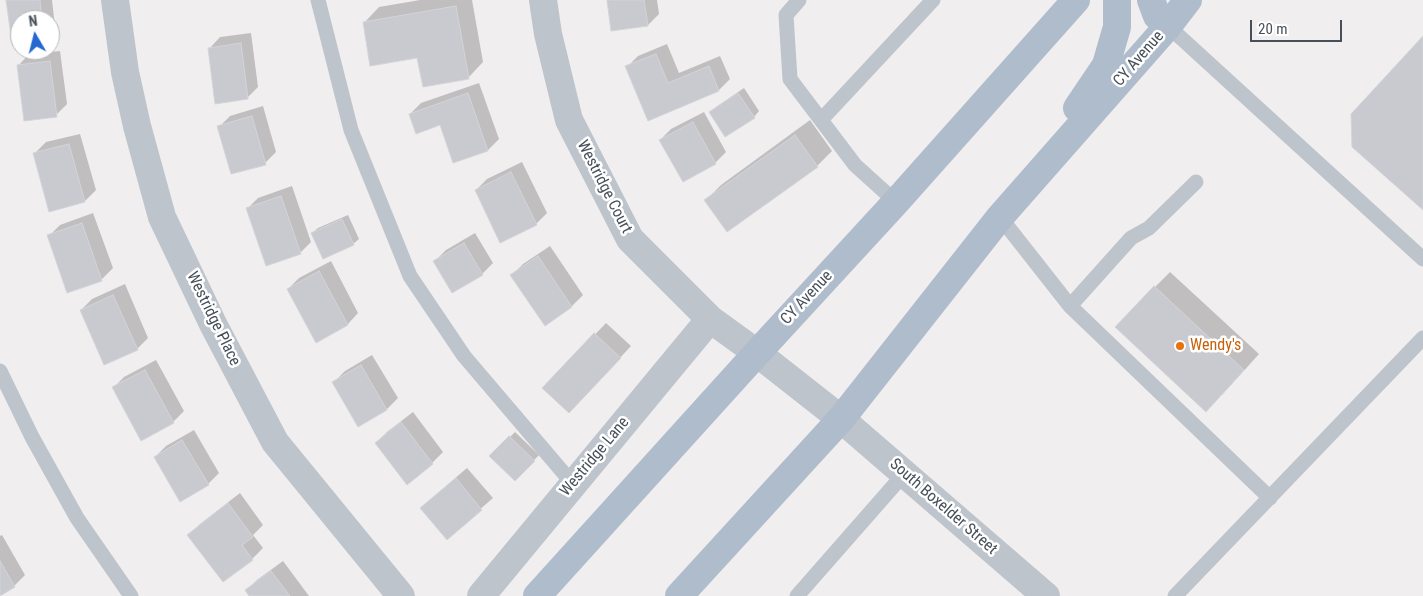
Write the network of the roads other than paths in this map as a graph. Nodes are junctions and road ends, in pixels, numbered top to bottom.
1 (115, 0) edge
2 (318, 0) edge
3 (542, 0) edge
4 (799, 0) edge
5 (933, 0) edge
6 (1117, 0) edge
7 (1151, 0) edge
8 (1188, 0) edge
9 (1074, 1) edge
10 (1168, 26) junction
11 (822, 120) junction
12 (1196, 182) dead end
13 (896, 202) junction
14 (1000, 217) junction
15 (1423, 260) edge
16 (1070, 306) junction
17 (710, 319) junction
18 (1423, 338) edge
19 (757, 353) junction
20 (0, 371) edge
21 (841, 419) junction
22 (904, 474) junction
23 (573, 484) junction
24 (1270, 498) junction
25 (131, 596) edge
26 (401, 596) edge
27 (481, 596) edge
28 (537, 596) edge
29 (680, 596) edge
30 (797, 596) edge
31 (1046, 596) edge
32 (1175, 596) edge

1 - 26 street, Westridge Place
2 - 23 lane
3 - 17 street, Westridge Court
4 - 11 lane
5 - 11 lane
6 - 14 main road
7 - 10 main road
8 - 10 main road, CY Avenue
9 - 13 main road, CY Avenue
10 - 14 main road, CY Avenue
10 - 15 lane
11 - 13 lane
12 - 16 lane
13 - 19 main road, CY Avenue
14 - 16 lane
14 - 21 main road, CY Avenue
16 - 24 lane
17 - 19 street, Westridge Court
17 - 23 street, Westridge Lane
18 - 24 lane
19 - 21 street, South Boxelder Street
19 - 28 main road, CY Avenue
20 - 25 lane
21 - 22 street, South Boxelder Street
21 - 29 main road, CY Avenue
22 - 30 lane
22 - 31 street, South Boxelder Street
23 - 27 street, Westridge Lane
24 - 32 lane

